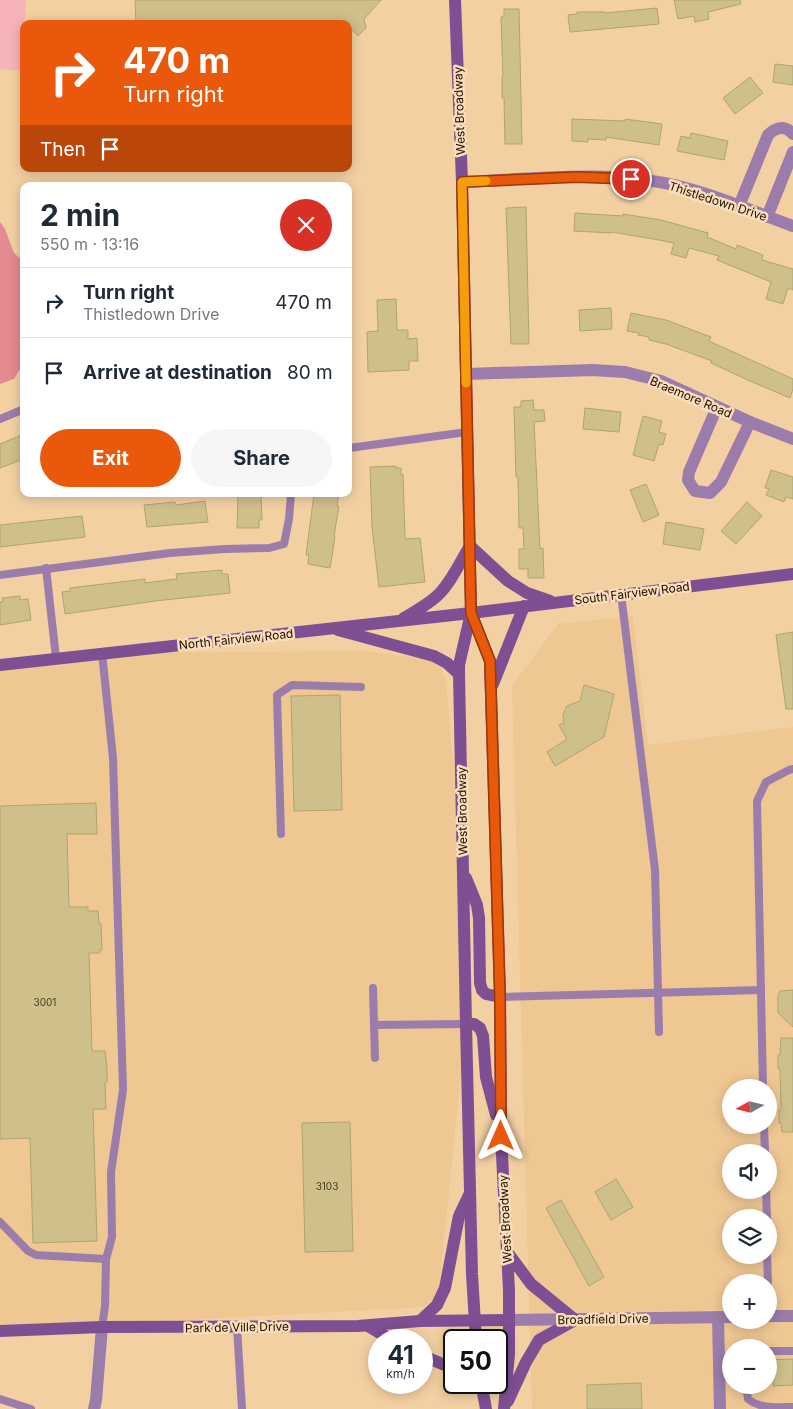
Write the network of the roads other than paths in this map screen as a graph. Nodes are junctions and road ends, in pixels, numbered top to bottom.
1 (455, 0) edge
2 (793, 134) edge
3 (793, 152) edge
4 (462, 182) junction
5 (739, 206) junction
6 (768, 217) junction
7 (793, 226) edge
8 (466, 374) junction
9 (718, 407) junction
10 (20, 411) edge
11 (0, 420) edge
12 (750, 422) junction
13 (467, 432) junction
14 (793, 439) edge
15 (352, 448) edge
16 (291, 497) edge
17 (470, 546) junction
18 (46, 568) junction
19 (793, 574) edge
20 (0, 575) edge
21 (621, 594) junction
22 (553, 603) junction
23 (524, 606) junction
24 (471, 613) junction
25 (400, 620) junction
26 (331, 628) junction
27 (102, 653) junction
28 (56, 658) junction
29 (0, 666) edge
30 (459, 674) junction
31 (361, 687) dead end
32 (491, 689) junction
33 (793, 769) edge
34 (281, 834) dead end
35 (463, 871) junction
36 (373, 988) dead end
37 (761, 990) junction
38 (658, 993) junction
39 (500, 997) junction
40 (466, 1024) junction
41 (374, 1025) junction
42 (659, 1032) dead end
43 (375, 1058) dead end
44 (764, 1079) edge
45 (501, 1136) junction
46 (470, 1193) junction
47 (0, 1222) edge
48 (508, 1252) junction
49 (106, 1259) junction
50 (777, 1316) edge
51 (793, 1316) edge
52 (718, 1317) junction
53 (722, 1317) edge
54 (474, 1320) junction
55 (509, 1320) junction
56 (575, 1320) junction
57 (420, 1321) junction
58 (368, 1326) junction
59 (237, 1327) junction
60 (102, 1328) junction
61 (373, 1329) edge
62 (475, 1329) edge
63 (478, 1329) edge
64 (0, 1331) edge
65 (777, 1351) edge
66 (793, 1351) edge
67 (483, 1394) edge
68 (488, 1394) edge
69 (747, 1394) edge
70 (0, 1399) edge
71 (793, 1407) edge
72 (763, 1408) edge
73 (31, 1409) edge
74 (94, 1409) edge
75 (242, 1409) edge
76 (486, 1409) edge
77 (500, 1409) edge
78 (720, 1409) edge

1 - 4 main road, West Broadway
2 - 5 street
3 - 6 street
4 - 5 street, Thistledown Drive
4 - 8 main road, West Broadway
5 - 6 street, Thistledown Drive
6 - 7 street, Thistledown Drive
8 - 9 street, Braemore Road
8 - 13 main road, West Broadway
9 - 12 street, Braemore Road
9 - 12 street
10 - 11 lane
12 - 14 street, Braemore Road
13 - 15 lane
13 - 17 main road, West Broadway
16 - 18 lane
17 - 22 main road
17 - 24 main road, West Broadway
17 - 25 main road
18 - 20 lane
18 - 28 lane
19 - 21 main road, South Fairview Road
21 - 22 main road, South Fairview Road
21 - 38 lane
22 - 23 main road, South Fairview Road
23 - 24 main road, South Fairview Road
23 - 32 main road
24 - 25 main road, North Fairview Road
24 - 30 main road, West Broadway
24 - 32 main road, West Broadway
25 - 26 main road, North Fairview Road
26 - 27 main road, North Fairview Road
26 - 30 main road
27 - 28 main road, North Fairview Road
27 - 49 lane
28 - 29 main road, North Fairview Road
30 - 35 main road, West Broadway
31 - 34 lane
32 - 39 main road, West Broadway
33 - 37 lane
35 - 39 main road
35 - 40 main road, West Broadway
36 - 41 lane
37 - 38 lane
37 - 44 lane
38 - 39 lane
38 - 42 lane
39 - 45 main road, West Broadway
40 - 41 lane
40 - 45 main road
40 - 46 main road, West Broadway
41 - 43 lane
45 - 48 main road, West Broadway
46 - 54 main road, West Broadway
46 - 57 main road
47 - 49 lane
48 - 55 main road, West Broadway
48 - 56 main road
49 - 60 lane
50 - 51 street
52 - 53 street, Broadfield Drive
52 - 56 street, Broadfield Drive
52 - 78 street
54 - 55 main road, Broadfield Drive
54 - 57 main road, Park de Ville Drive
54 - 62 main road, West Broadway
54 - 63 main road
55 - 56 street, Broadfield Drive
55 - 77 main road, West Broadway
56 - 77 main road
57 - 58 main road, Park de Ville Drive
58 - 59 main road, Park de Ville Drive
58 - 61 main road
59 - 60 main road, Park de Ville Drive
59 - 75 lane
60 - 64 main road, Park de Ville Drive
60 - 74 street
65 - 66 lane
67 - 76 main road
68 - 77 main road
69 - 72 lane
70 - 73 lane
71 - 72 lane

